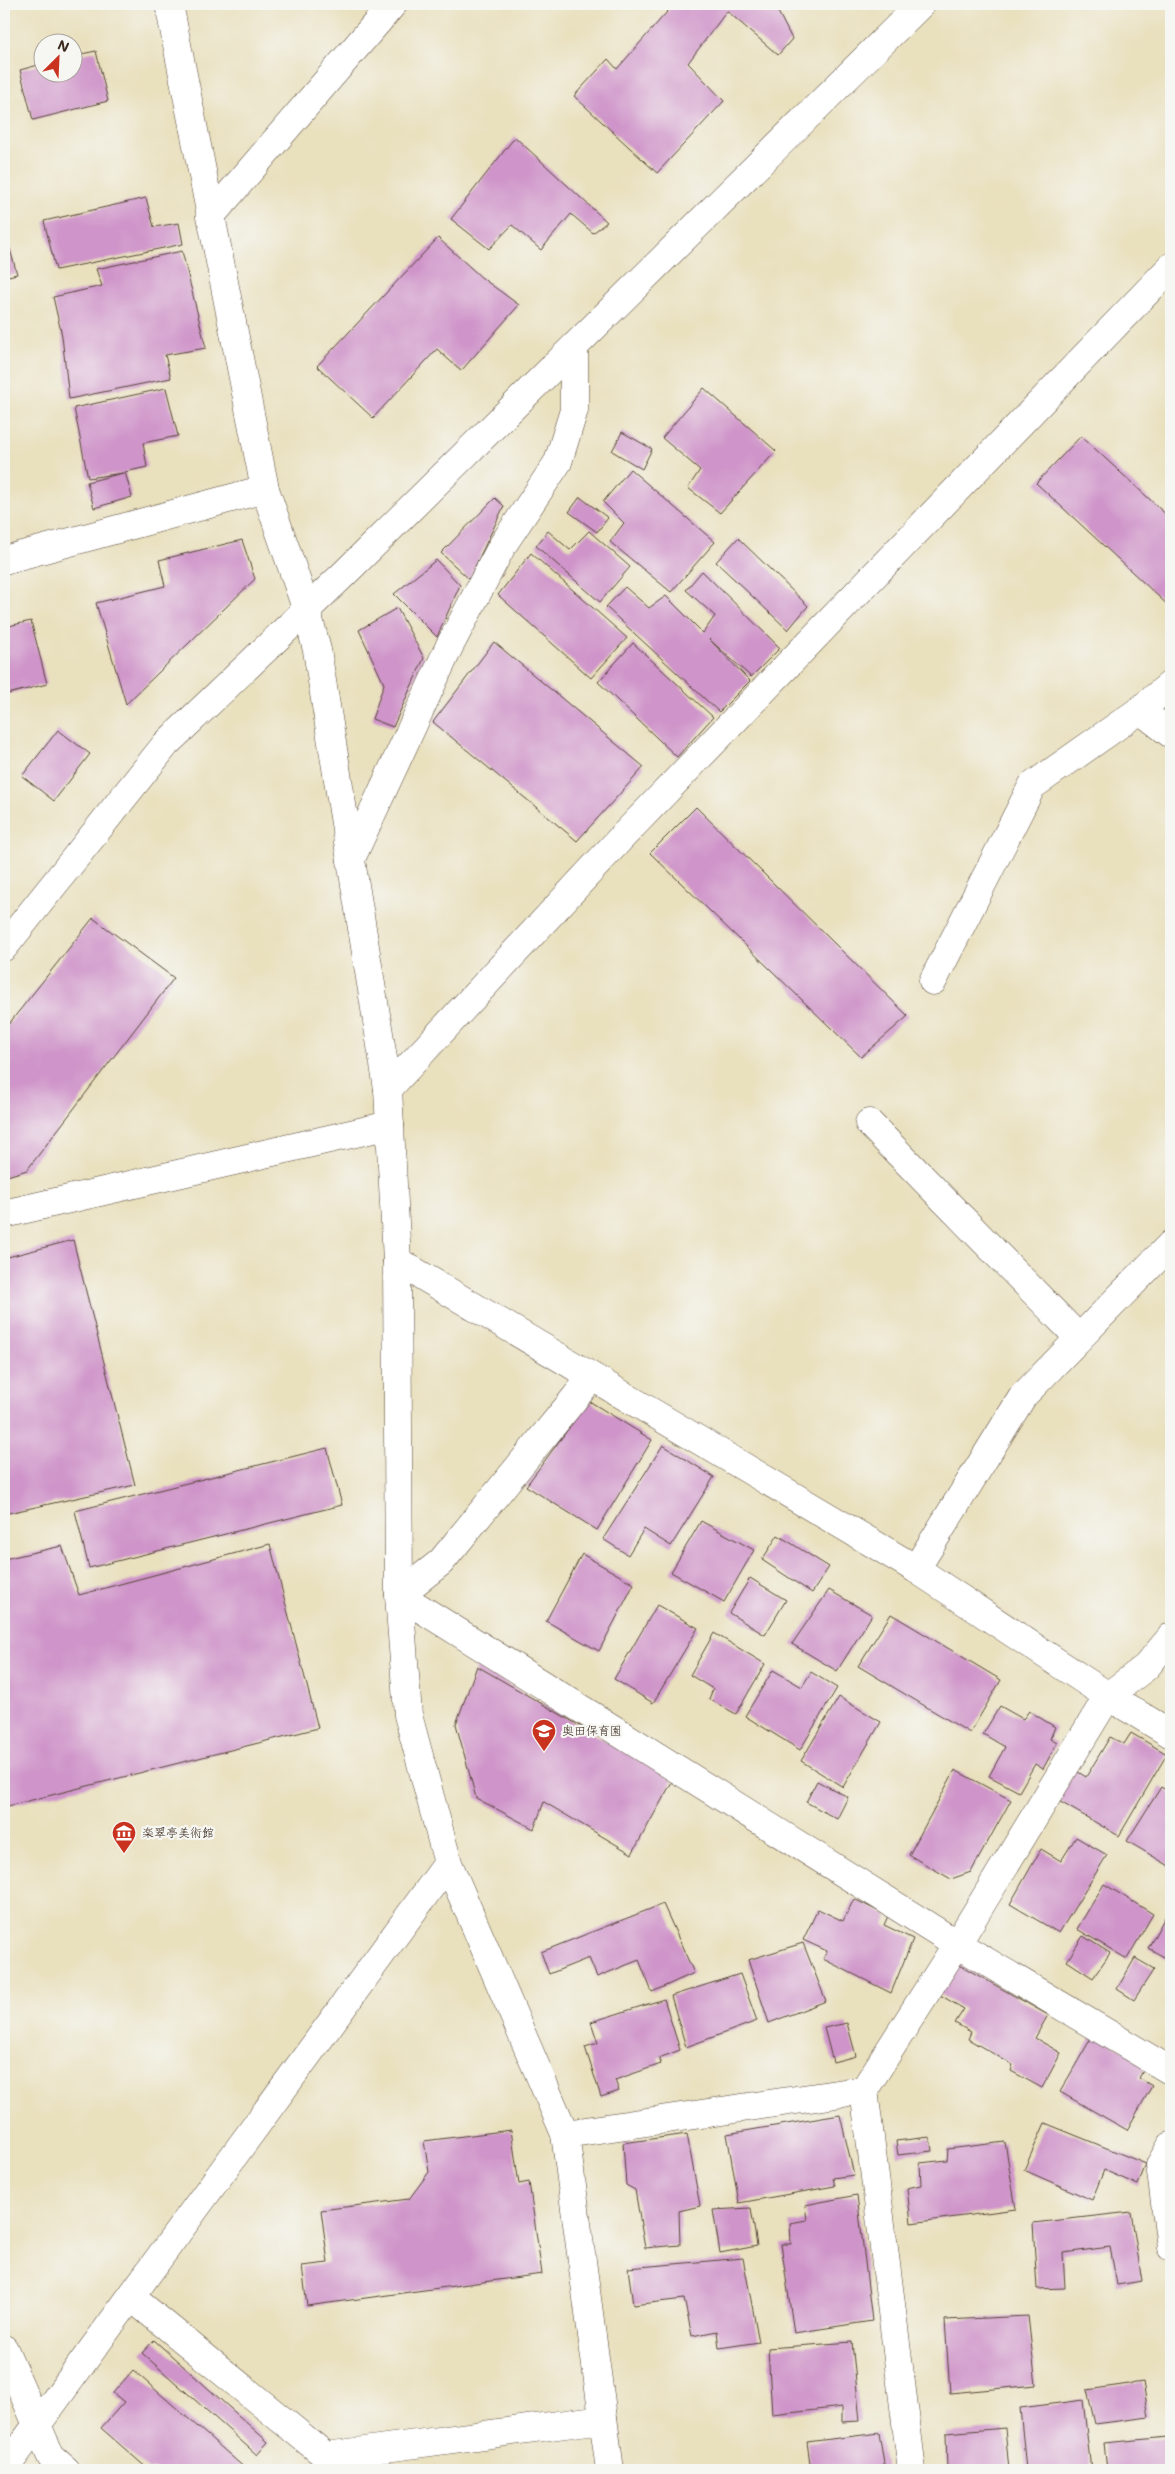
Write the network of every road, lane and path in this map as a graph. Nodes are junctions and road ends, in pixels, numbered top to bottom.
1 (169, 4) edge
2 (393, 4) edge
3 (921, 4) edge
4 (210, 217) junction
5 (1171, 267) edge
6 (574, 347) junction
7 (265, 489) junction
8 (4, 560) edge
9 (306, 608) junction
10 (1171, 684) edge
11 (1140, 710) junction
12 (1171, 734) edge
13 (351, 859) junction
14 (4, 947) edge
15 (933, 981) dead end
16 (388, 1089) junction
17 (869, 1123) dead end
18 (390, 1125) junction
19 (4, 1214) edge
20 (1171, 1244) edge
21 (397, 1261) junction
22 (1080, 1338) junction
23 (592, 1376) junction
24 (916, 1569) junction
25 (399, 1595) junction
26 (1171, 1636) edge
27 (1108, 1696) junction
28 (1171, 1734) edge
29 (448, 1863) junction
30 (957, 1944) junction
31 (1171, 2071) edge
32 (864, 2090) junction
33 (565, 2134) junction
34 (1171, 2146) edge
35 (1171, 2248) edge
36 (130, 2297) junction
37 (4, 2349) edge
38 (603, 2419) junction
39 (36, 2426) junction
40 (4, 2470) edge
41 (66, 2470) edge
42 (610, 2470) edge
43 (912, 2470) edge

1 - 4 street
2 - 4 street
3 - 6 street
4 - 7 street
5 - 16 street
6 - 9 street
6 - 13 street
7 - 8 street
7 - 9 street
9 - 13 street
9 - 14 street
10 - 11 street
11 - 12 street
11 - 15 street
13 - 16 street
16 - 18 street
17 - 22 street
18 - 19 street
18 - 21 street
20 - 22 street
21 - 23 street
21 - 25 street
22 - 24 street
23 - 24 street
23 - 25 street
24 - 27 street
25 - 29 street
25 - 30 street
26 - 27 street
27 - 28 street
27 - 30 street
29 - 33 street
29 - 36 street
30 - 31 street
30 - 32 street
32 - 33 street
32 - 43 street
33 - 38 street
34 - 35 street
36 - 38 street
36 - 39 street
37 - 39 street
38 - 42 street
39 - 40 street
39 - 41 street

